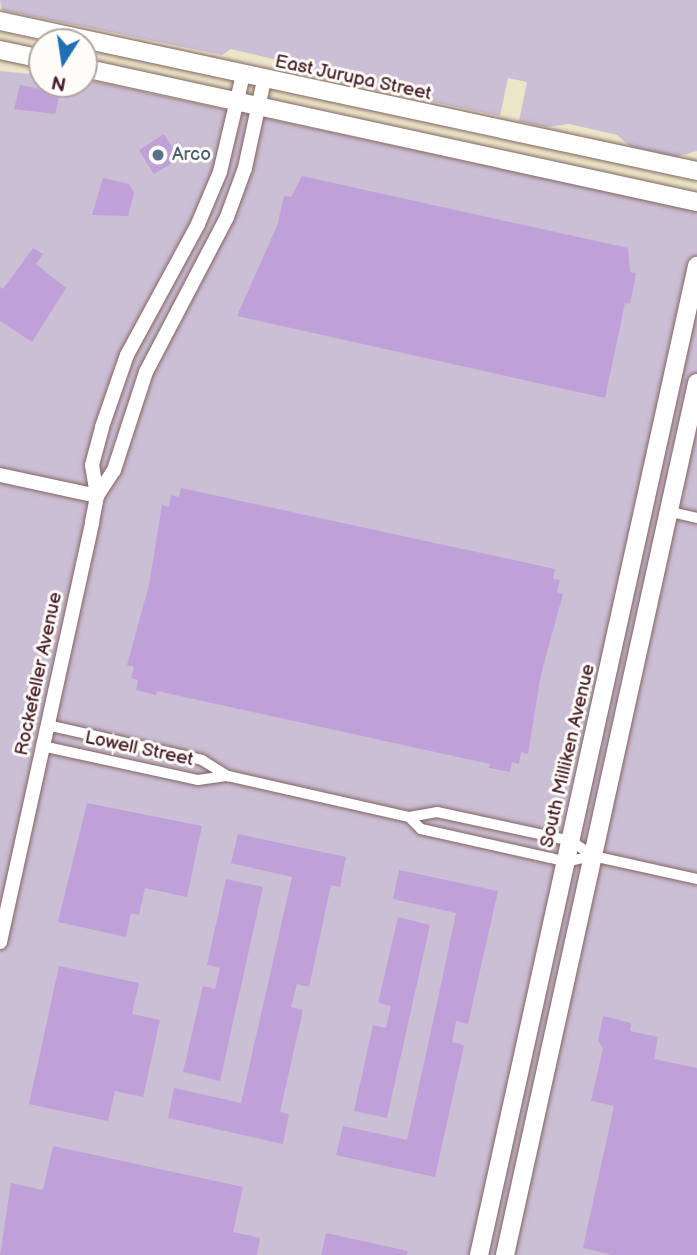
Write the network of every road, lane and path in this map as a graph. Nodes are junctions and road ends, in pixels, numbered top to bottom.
1 (0, 22) edge
2 (0, 50) edge
3 (28, 56) edge
4 (98, 71) edge
5 (243, 75) junction
6 (264, 80) junction
7 (237, 101) junction
8 (259, 106) junction
9 (697, 171) edge
10 (697, 202) edge
11 (697, 266) edge
12 (697, 383) edge
13 (0, 475) edge
14 (97, 496) junction
15 (667, 511) junction
16 (697, 518) edge
17 (47, 724) junction
18 (42, 747) junction
19 (228, 776) junction
20 (409, 817) junction
21 (571, 841) junction
22 (593, 856) junction
23 (566, 862) junction
24 (697, 879) edge
25 (0, 942) edge
26 (479, 1255) edge
27 (505, 1255) edge

1 - 5 main road, East Jurupa Street
2 - 3 main road
4 - 7 main road
5 - 6 main road, East Jurupa Street
5 - 7 street, Rockefeller Avenue
6 - 8 street, Rockefeller Avenue
6 - 9 main road, East Jurupa Street
7 - 8 main road
7 - 14 street, Rockefeller Avenue
8 - 10 main road
8 - 14 street, Rockefeller Avenue
11 - 21 main road, South Milliken Avenue
12 - 15 main road
13 - 14 street
14 - 17 street, Rockefeller Avenue
15 - 16 street
15 - 22 main road
17 - 18 street, Rockefeller Avenue
17 - 19 street, Lowell Street
18 - 19 street, Lowell Street
18 - 25 street, Rockefeller Avenue
19 - 20 street, Lowell Street
20 - 21 street, Lowell Street
20 - 23 street, Lowell Street
21 - 22 street, Lowell Street
21 - 23 main road, South Milliken Avenue
22 - 23 street, Lowell Street
22 - 24 street, Lowell Street
22 - 27 main road
23 - 26 main road, South Milliken Avenue

